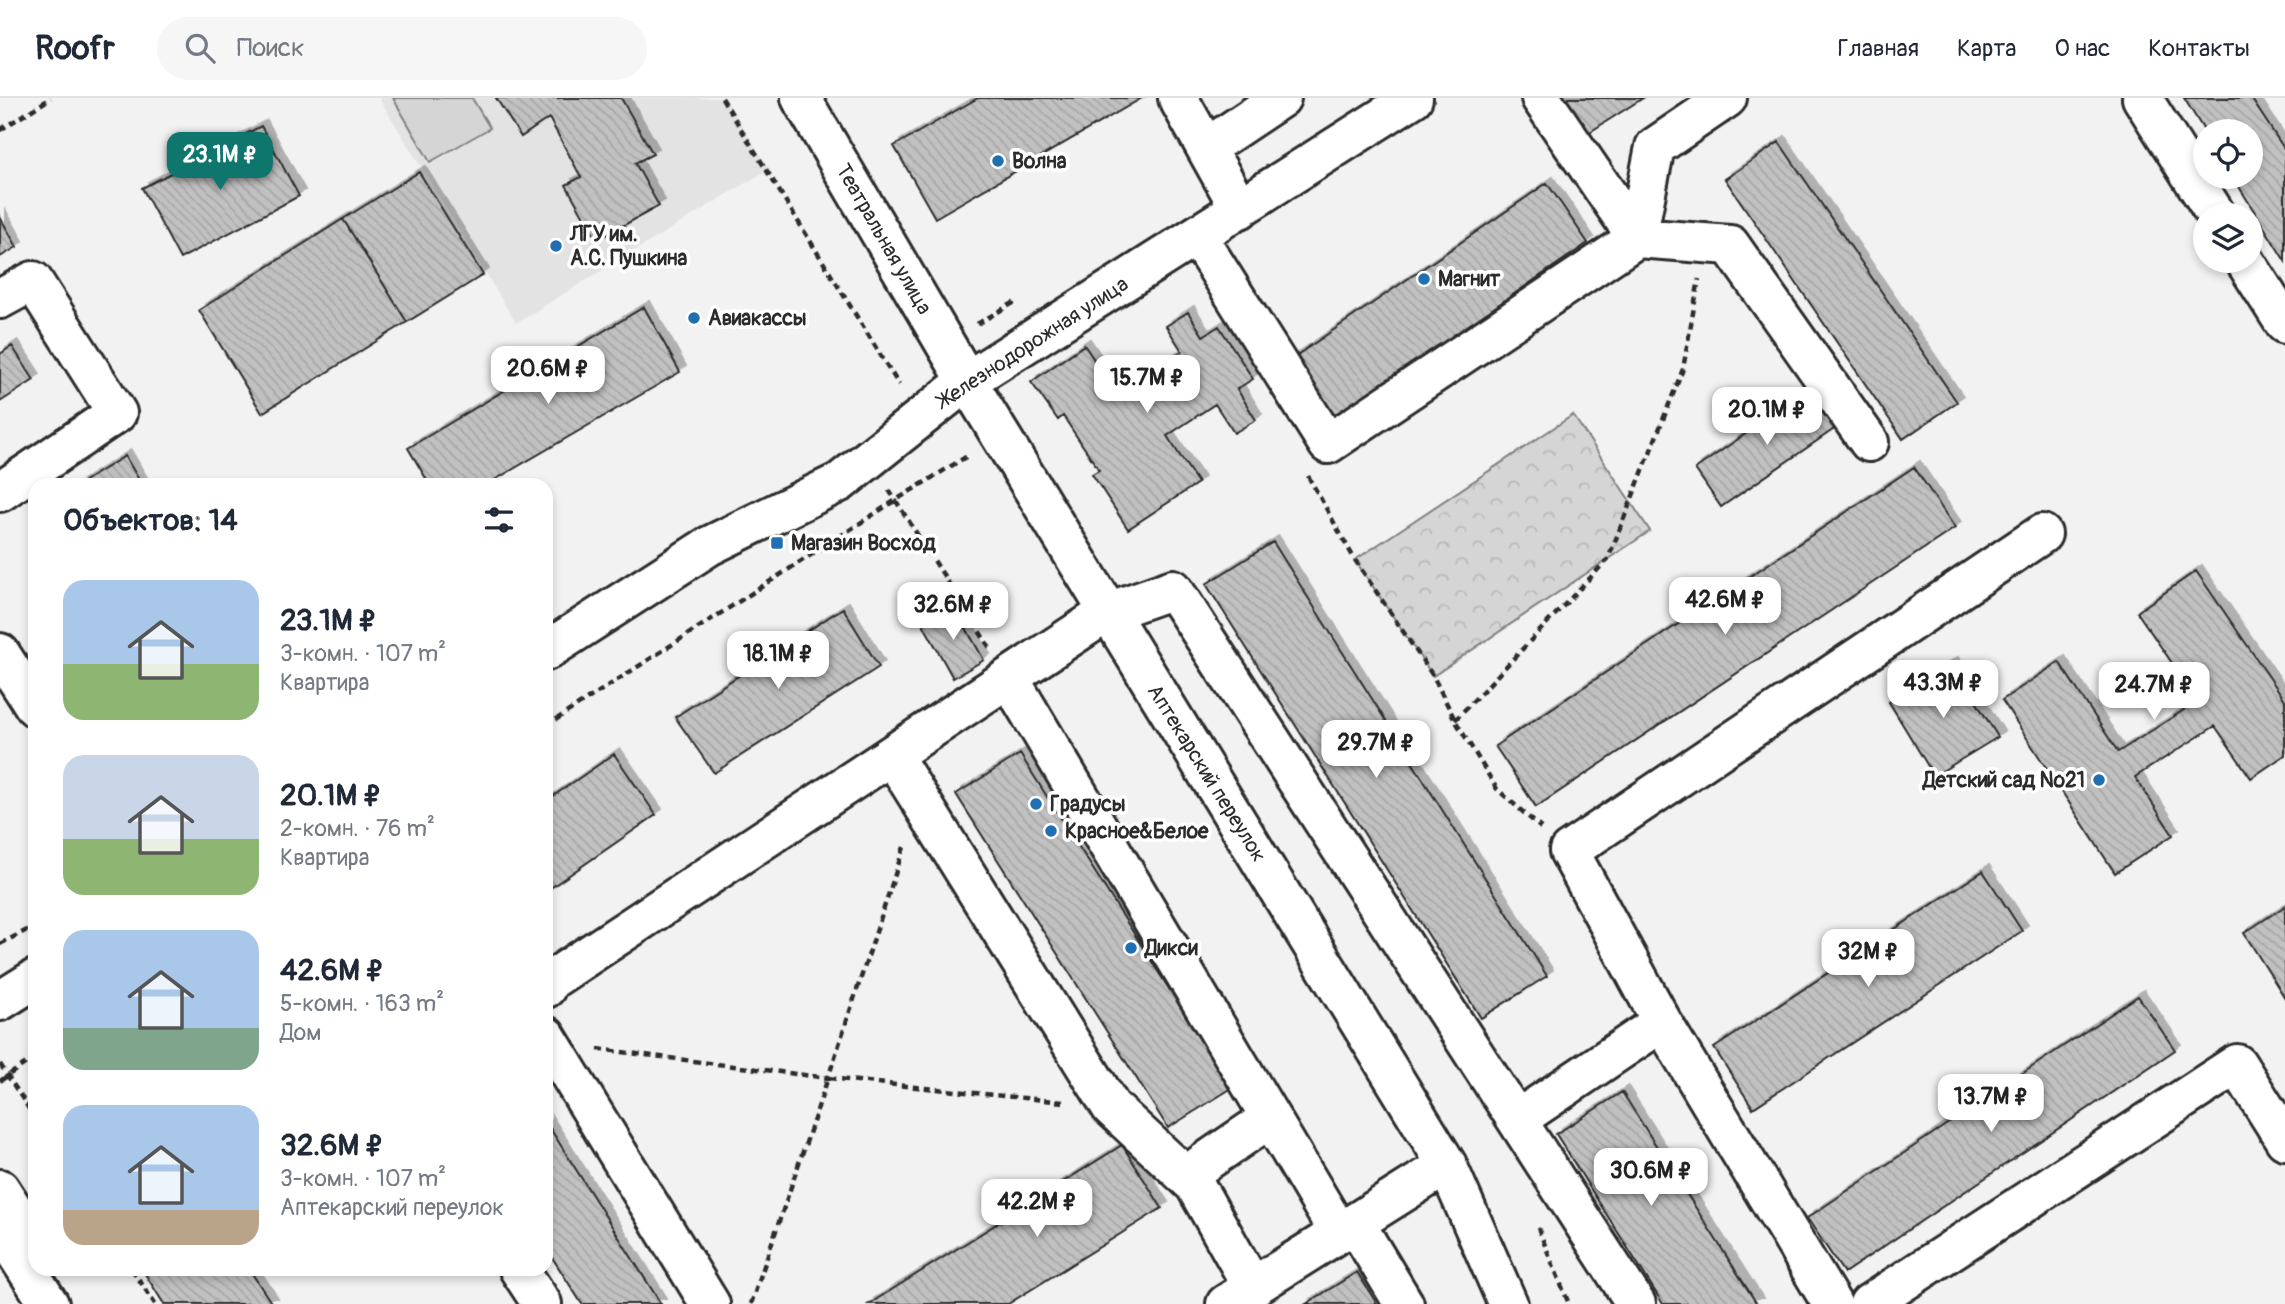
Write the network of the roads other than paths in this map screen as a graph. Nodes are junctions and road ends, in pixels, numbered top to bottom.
1 (801, 98) edge
2 (1178, 98) edge
3 (1281, 98) edge
4 (1413, 98) edge
5 (1541, 98) edge
6 (1727, 98) edge
7 (2142, 98) edge
8 (1206, 148) junction
9 (2208, 203) edge
10 (1240, 209) junction
11 (1197, 236) junction
12 (1637, 238) junction
13 (2253, 273) edge
14 (0, 299) edge
15 (2285, 324) edge
16 (967, 381) junction
17 (1869, 442) dead end
18 (0, 492) edge
19 (2042, 534) dead end
20 (1108, 612) junction
21 (553, 646) edge
22 (0, 653) edge
23 (1009, 678) junction
24 (28, 696) edge
25 (892, 755) junction
26 (553, 980) edge
27 (28, 983) edge
28 (0, 1001) edge
29 (1662, 1022) junction
30 (553, 1048) edge
31 (1270, 1118) junction
32 (1518, 1119) junction
33 (2285, 1140) edge
34 (1447, 1165) junction
35 (1195, 1185) junction
36 (0, 1189) edge
37 (0, 1228) edge
38 (1347, 1228) junction
39 (28, 1232) edge
40 (28, 1271) edge
41 (31, 1276) edge
42 (56, 1276) edge
43 (524, 1276) edge
44 (1240, 1296) edge
45 (49, 1304) edge
46 (74, 1304) edge
47 (542, 1304) edge
48 (710, 1304) edge
49 (1404, 1304) edge
50 (1508, 1304) edge
51 (1636, 1304) edge
52 (1832, 1304) edge
53 (1869, 1304) edge

1 - 16 street, Театральная улица
2 - 8 street
3 - 8 street
4 - 10 street, Железнодорожная улица
5 - 12 street
6 - 12 street
7 - 9 street
8 - 10 street
10 - 11 street, Железнодорожная улица
11 - 12 street
11 - 16 street, Железнодорожная улица
12 - 17 street
13 - 15 street
14 - 18 street
16 - 20 street, Аптекарский переулок
16 - 21 street, Железнодорожная улица
19 - 29 street
20 - 23 street
20 - 32 street
20 - 34 street, Аптекарский переулок
22 - 24 street
23 - 25 street
23 - 31 street
25 - 26 street
25 - 35 street
27 - 28 street
29 - 32 street
29 - 52 street
30 - 48 street
31 - 35 street
31 - 38 street
32 - 51 street
33 - 53 street
34 - 38 street
34 - 50 street, Аптекарский переулок
35 - 44 street
36 - 39 street
37 - 40 street
38 - 44 street
38 - 49 street
41 - 45 street
42 - 46 street
43 - 47 street

